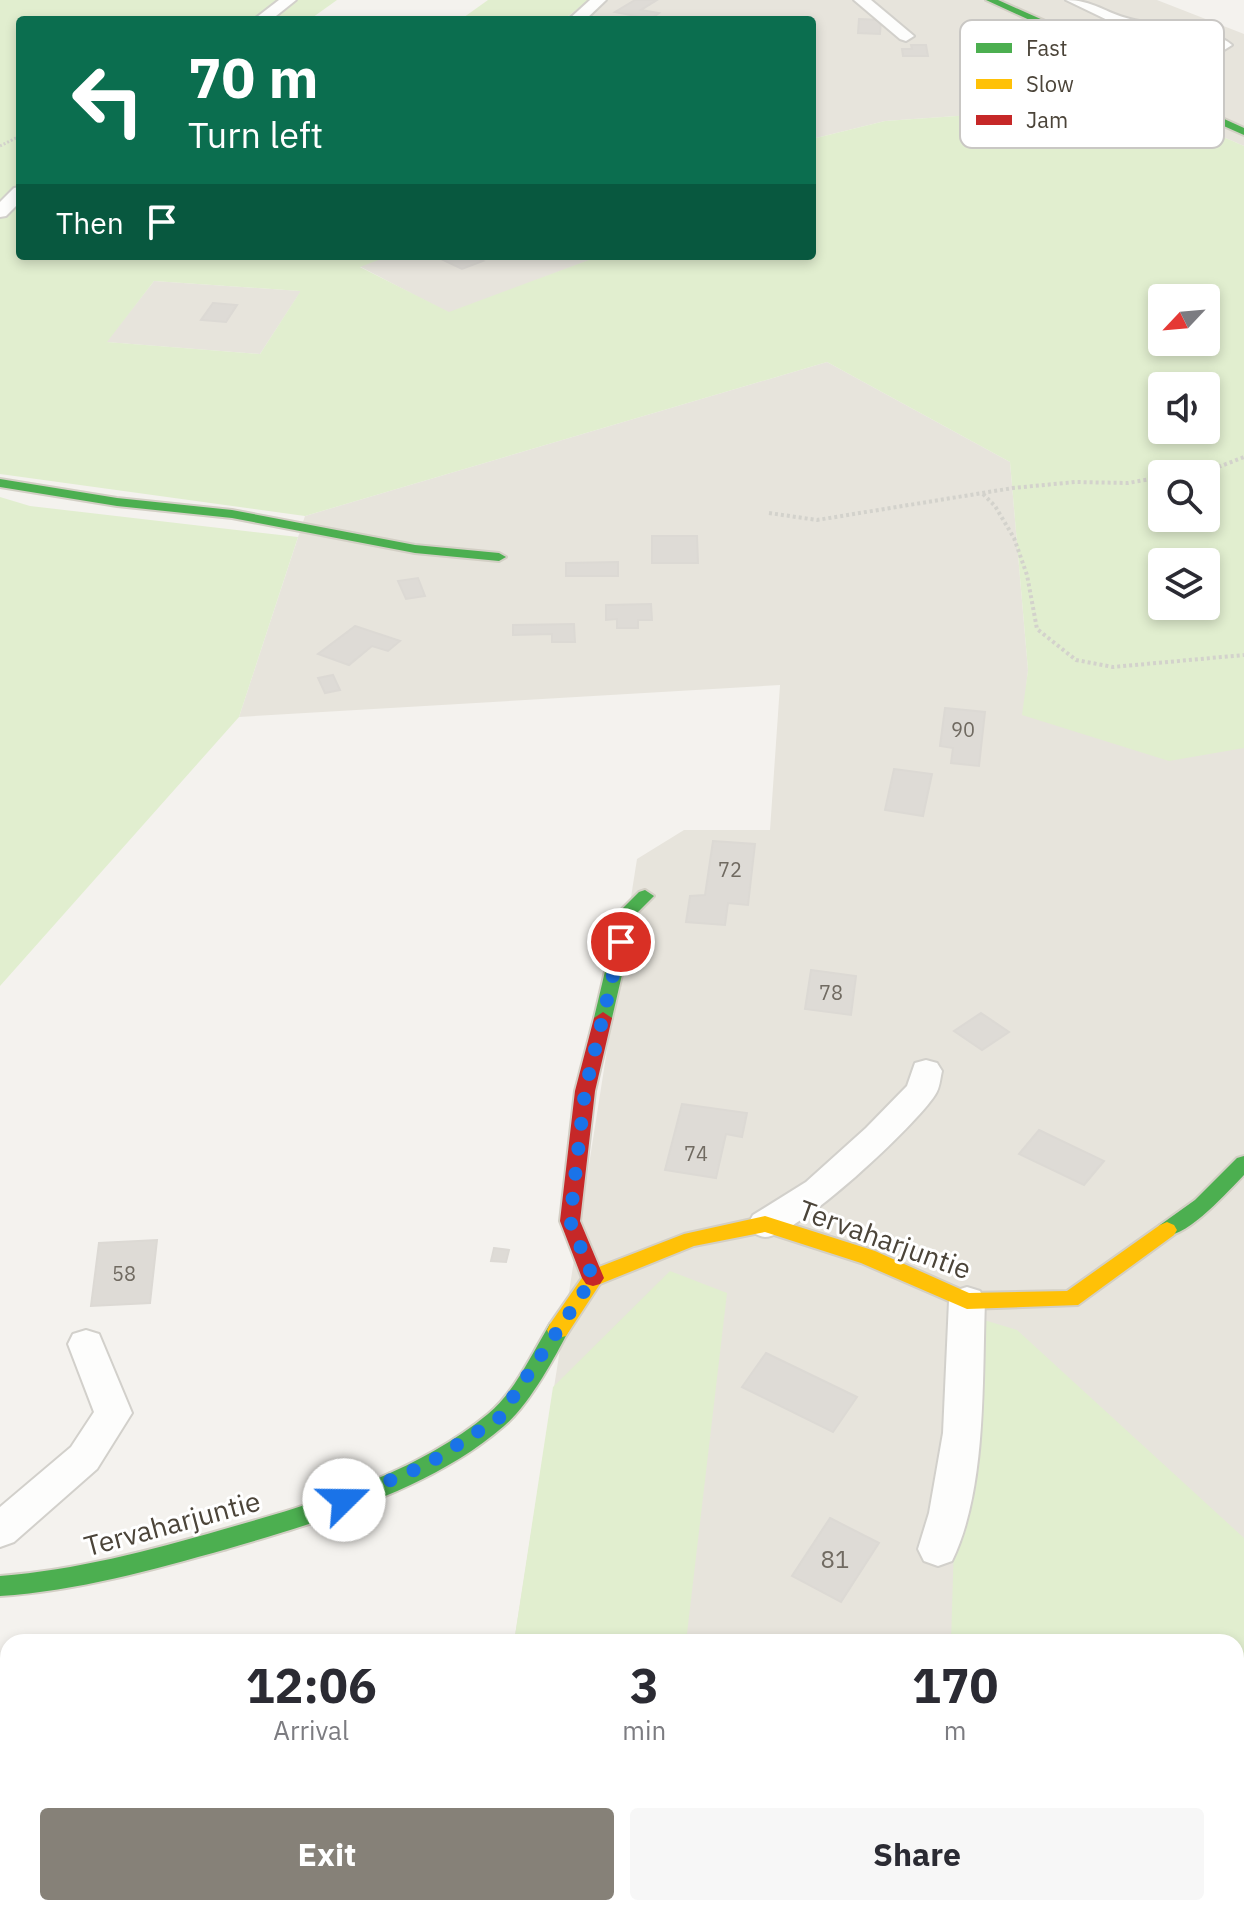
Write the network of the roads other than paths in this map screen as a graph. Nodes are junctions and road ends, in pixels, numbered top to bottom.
1 (289, 0) edge
2 (599, 0) edge
3 (861, 0) edge
4 (990, 0) edge
5 (1073, 0) edge
6 (267, 16) edge
7 (581, 16) edge
8 (1035, 20) edge
9 (1118, 20) edge
10 (906, 36) dead end
11 (1224, 123) edge
12 (1244, 132) edge
13 (16, 196) edge
14 (0, 212) edge
15 (0, 483) edge
16 (499, 557) dead end
17 (645, 896) dead end
18 (926, 1071) dead end
19 (1244, 1163) edge
20 (765, 1224) junction
21 (593, 1278) junction
22 (967, 1301) junction
23 (86, 1344) dead end
24 (0, 1530) edge
25 (938, 1549) dead end
26 (0, 1586) edge

1 - 6 street
2 - 7 street
3 - 10 street
4 - 8 street
5 - 9 street
11 - 12 street
13 - 14 street
15 - 16 street
17 - 21 street
18 - 20 street
19 - 22 street, Tervaharjuntie
20 - 21 street, Tervaharjuntie
20 - 22 street, Tervaharjuntie
21 - 26 street, Tervaharjuntie
22 - 25 street
23 - 24 street

